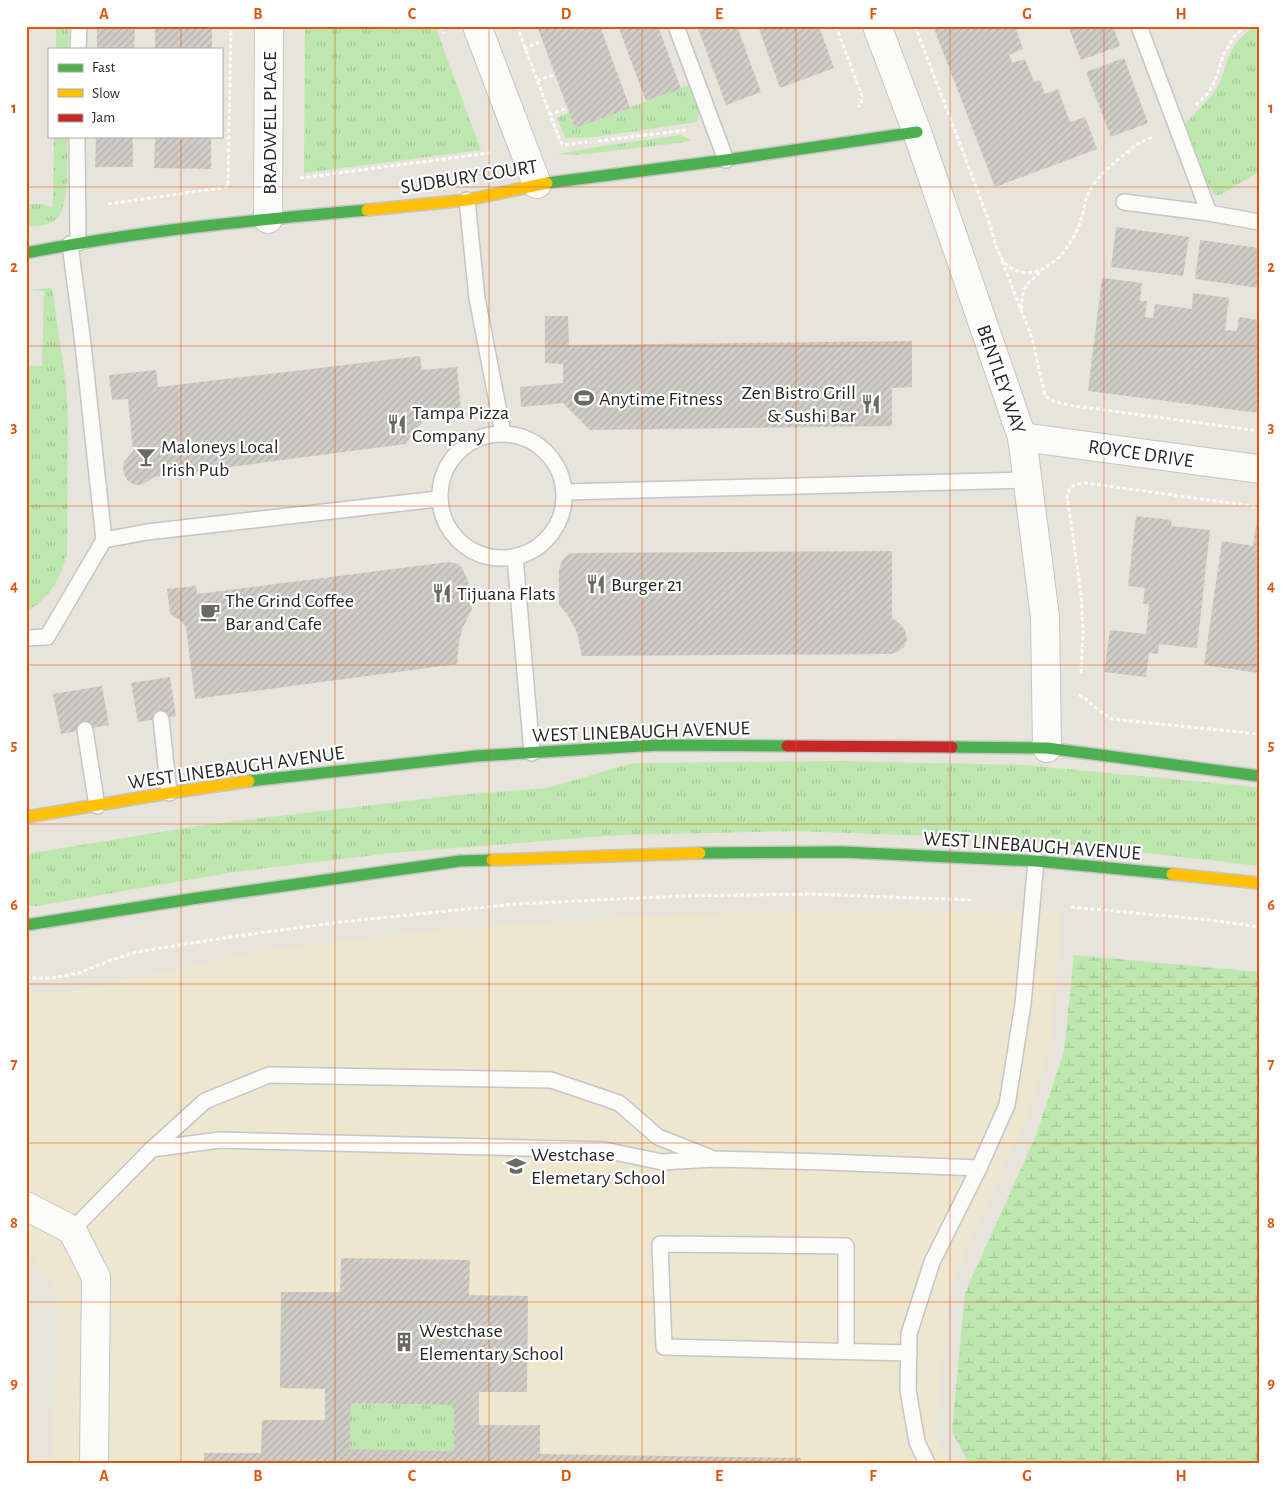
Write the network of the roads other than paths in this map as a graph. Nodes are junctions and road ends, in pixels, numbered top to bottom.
1 (79, 26) edge
2 (269, 26) edge
3 (477, 26) edge
4 (676, 26) edge
5 (877, 26) edge
6 (1139, 26) edge
7 (78, 48) edge
8 (917, 132) junction
9 (77, 138) edge
10 (726, 160) junction
11 (537, 184) junction
12 (467, 200) junction
13 (1124, 202) dead end
14 (1209, 213) junction
15 (268, 219) junction
16 (1259, 222) edge
17 (74, 243) junction
18 (26, 253) edge
19 (503, 433) junction
20 (1022, 437) junction
21 (1259, 469) edge
22 (1028, 480) junction
23 (565, 492) junction
24 (438, 499) junction
25 (104, 540) junction
26 (515, 557) junction
27 (26, 638) edge
28 (161, 719) dead end
29 (85, 730) dead end
30 (1047, 748) junction
31 (532, 753) junction
32 (1259, 776) edge
33 (169, 793) junction
34 (97, 806) junction
35 (26, 817) edge
36 (1036, 861) junction
37 (1259, 883) edge
38 (26, 925) edge
39 (152, 1149) junction
40 (714, 1159) junction
41 (979, 1168) junction
42 (26, 1206) edge
43 (72, 1230) junction
44 (846, 1351) junction
45 (909, 1353) junction
46 (94, 1463) edge
47 (927, 1463) edge

1 - 7 lane
2 - 15 street, BRADWELL PLACE
3 - 11 street
4 - 10 lane
5 - 8 street, BENTLEY WAY
6 - 14 lane
8 - 10 main road, SUDBURY COURT
8 - 20 street, BENTLEY WAY
9 - 17 lane
10 - 11 main road, SUDBURY COURT
11 - 12 main road, SUDBURY COURT
12 - 15 main road, SUDBURY COURT
12 - 19 lane
13 - 14 lane
14 - 16 lane
15 - 17 main road, SUDBURY COURT
17 - 18 main road, SUDBURY COURT
17 - 25 lane
19 - 23 lane
19 - 24 lane
20 - 21 street, ROYCE DRIVE
20 - 22 street, BENTLEY WAY
22 - 23 lane
22 - 30 street, BENTLEY WAY
23 - 26 lane
24 - 25 lane
24 - 26 lane
25 - 27 lane
26 - 31 lane
28 - 33 lane
29 - 34 lane
30 - 31 main road, WEST LINEBAUGH AVENUE
30 - 32 main road, WEST LINEBAUGH AVENUE
31 - 33 main road, WEST LINEBAUGH AVENUE
33 - 34 main road, WEST LINEBAUGH AVENUE
34 - 35 main road, WEST LINEBAUGH AVENUE
36 - 37 main road, WEST LINEBAUGH AVENUE
36 - 38 main road, WEST LINEBAUGH AVENUE
36 - 41 lane
39 - 40 lane
39 - 40 lane
39 - 43 lane
40 - 41 lane
41 - 45 lane
42 - 43 street
43 - 46 street
44 - 44 lane
44 - 45 lane
45 - 47 lane

